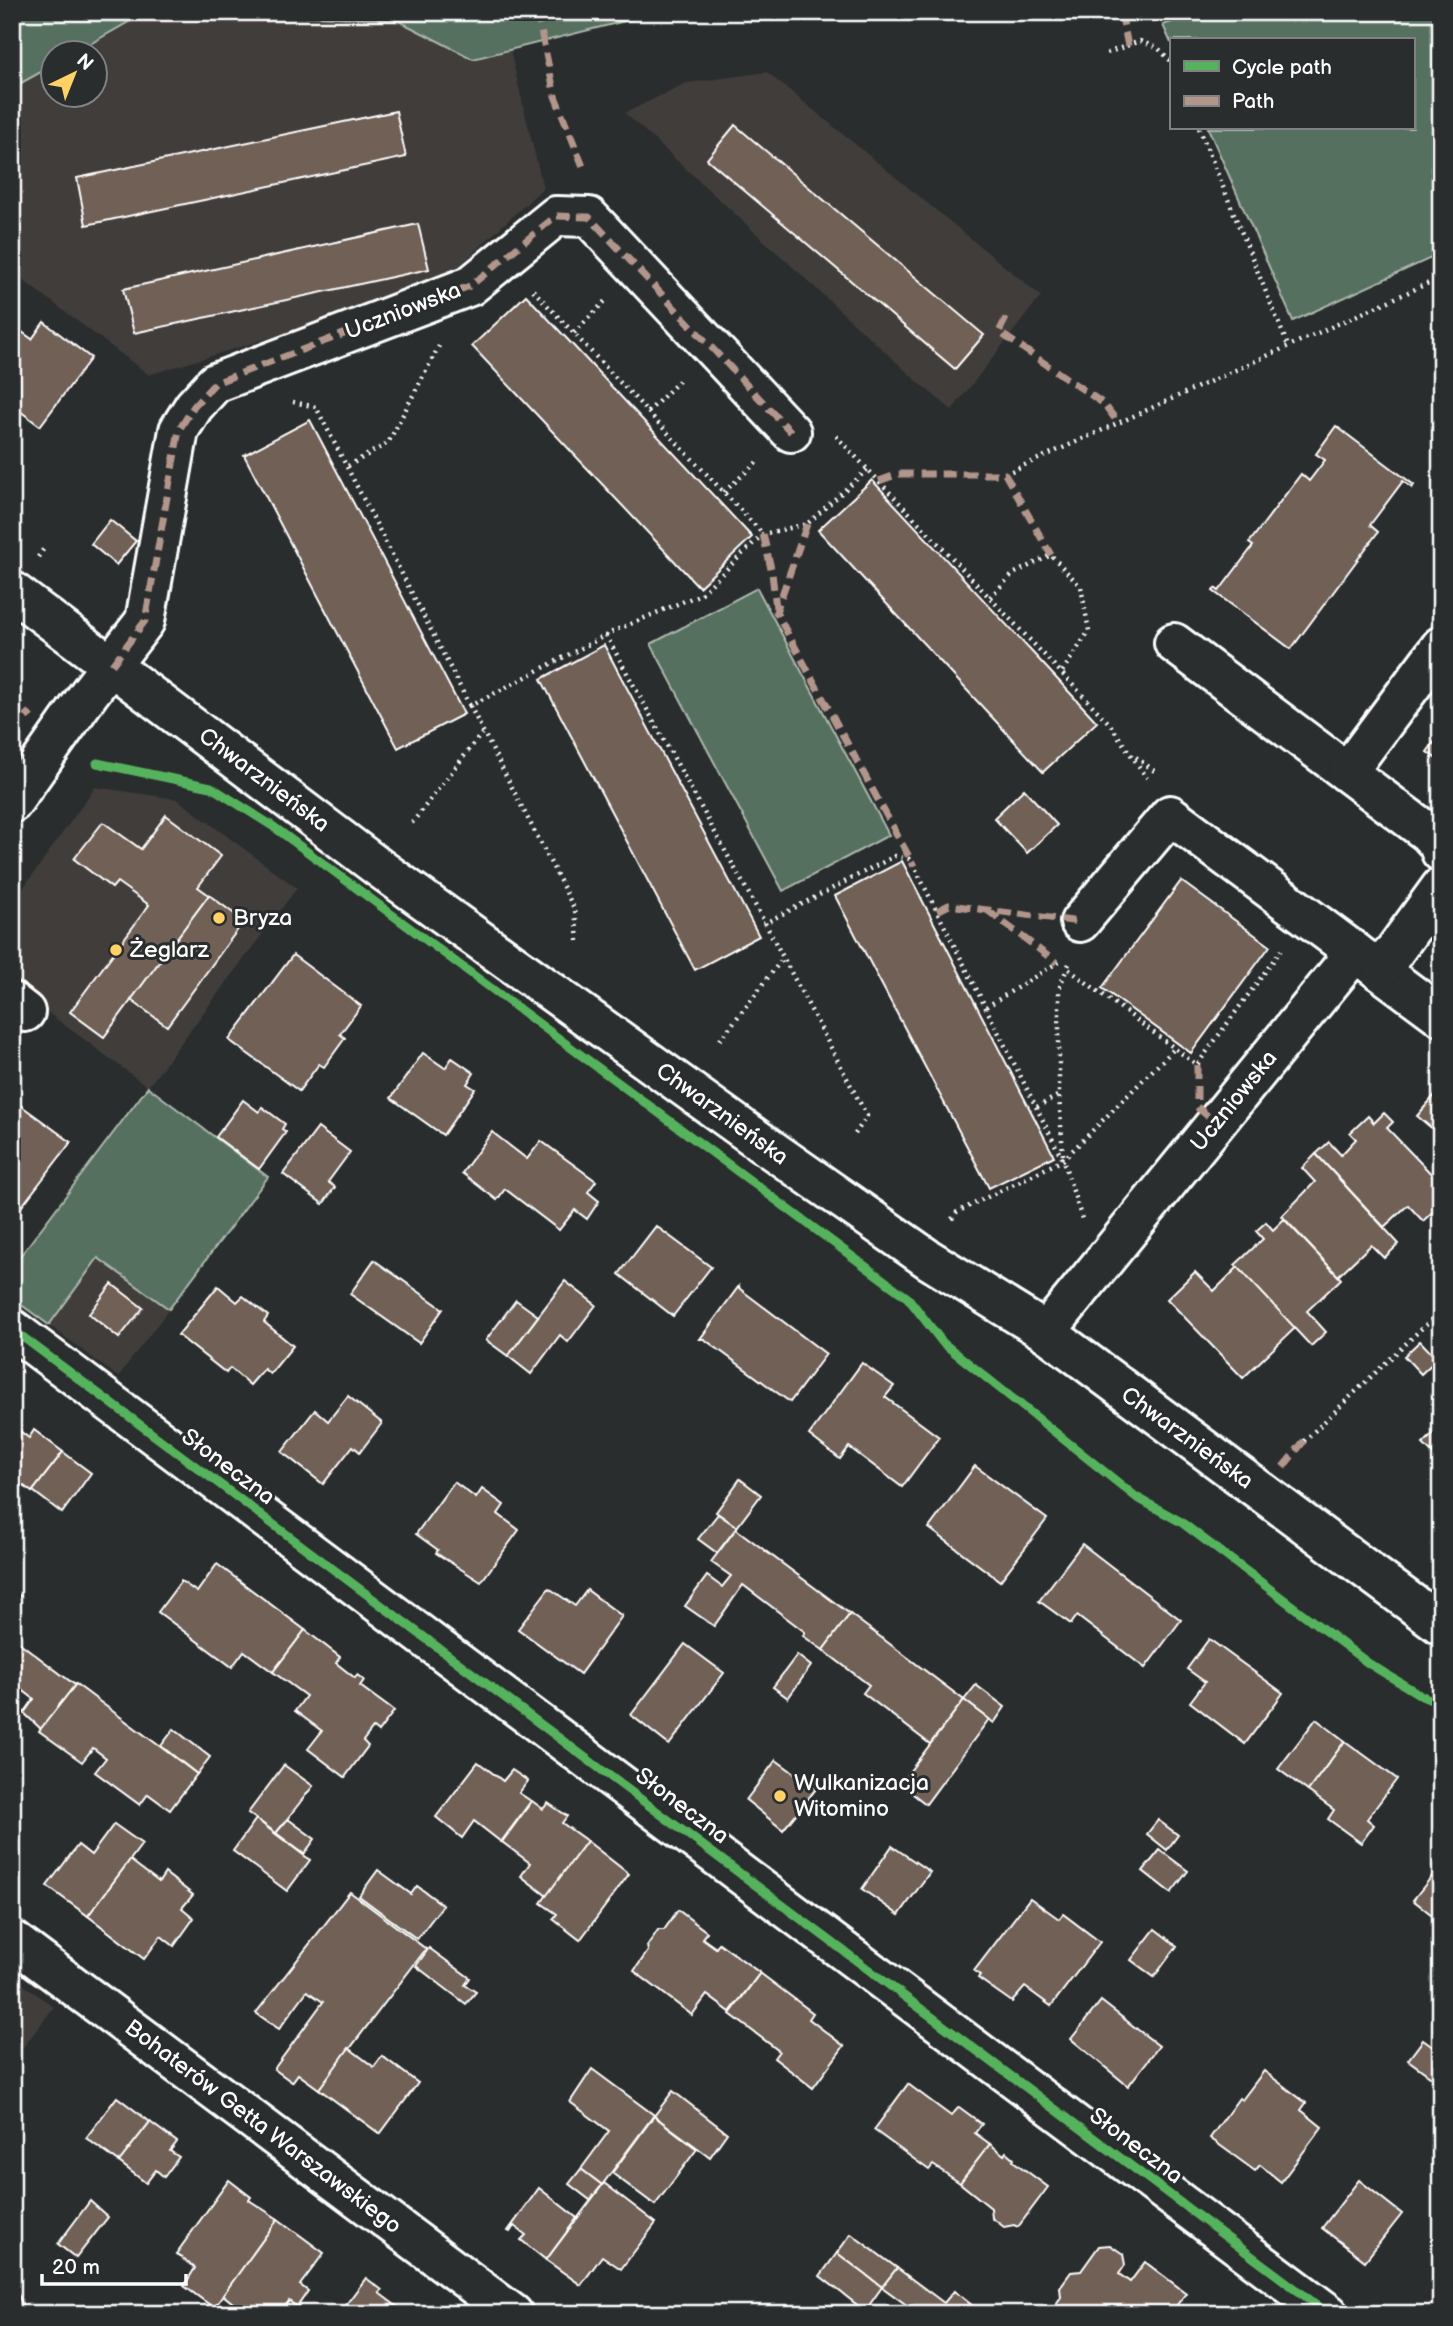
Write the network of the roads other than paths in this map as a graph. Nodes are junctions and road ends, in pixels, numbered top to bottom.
1 (791, 432) road end
2 (12, 591) edge
3 (1174, 643) dead end
4 (1441, 646) edge
5 (111, 665) junction
6 (1347, 772) junction
7 (13, 801) edge
8 (1441, 852) edge
9 (1441, 887) edge
10 (1077, 938) road end
11 (1367, 962) junction
12 (1441, 1016) edge
13 (12, 1329) edge
14 (1046, 1332) junction
15 (1441, 1625) edge
16 (12, 1940) edge
17 (513, 2314) edge
18 (1329, 2314) edge

1 - 5 street, Uczniowska
2 - 5 street, Chwarznieńska
3 - 6 street
4 - 6 street
5 - 7 street, Uczniowska
5 - 14 street, Chwarznieńska
6 - 8 street
9 - 11 street, Uczniowska
10 - 11 street
11 - 12 street
11 - 14 street, Uczniowska
13 - 18 street, Słoneczna
14 - 15 street, Chwarznieńska
16 - 17 street, Bohaterów Getta Warszawskiego

